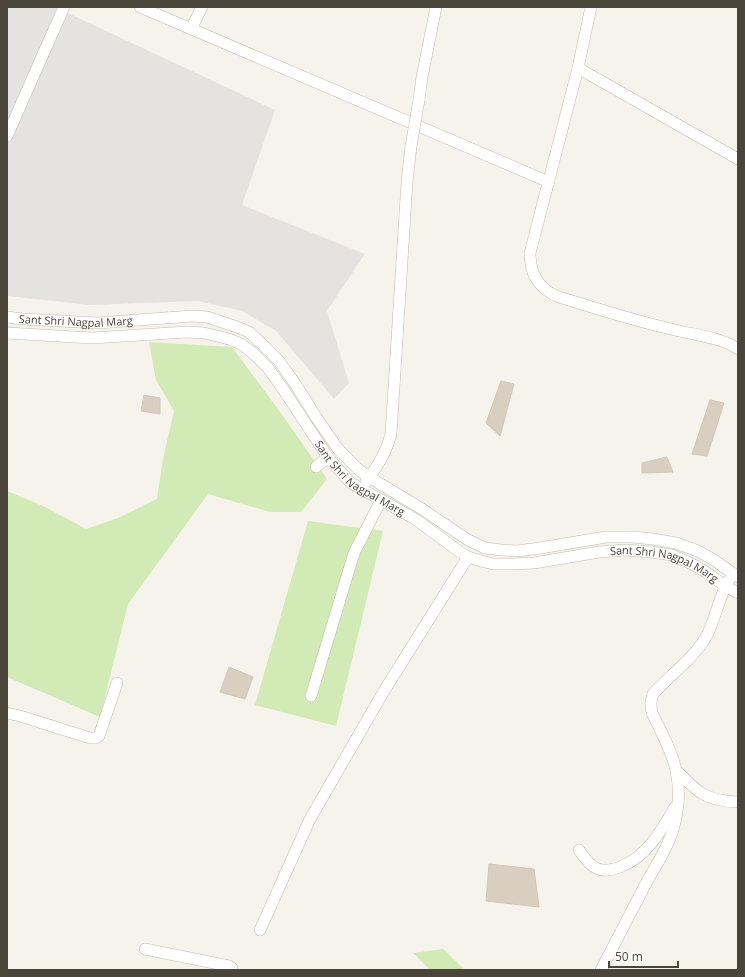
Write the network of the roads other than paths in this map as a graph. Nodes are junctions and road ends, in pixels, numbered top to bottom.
1 (64, 7) edge
2 (140, 7) edge
3 (202, 7) edge
4 (436, 7) edge
5 (591, 7) edge
6 (192, 29) junction
7 (578, 68) junction
8 (7, 136) edge
9 (738, 159) edge
10 (549, 182) junction
11 (7, 317) edge
12 (7, 333) edge
13 (738, 349) edge
14 (328, 459) junction
15 (316, 467) dead end
16 (369, 477) junction
17 (361, 489) junction
18 (381, 501) junction
19 (468, 557) junction
20 (735, 575) edge
21 (725, 586) junction
22 (738, 593) edge
23 (117, 683) dead end
24 (310, 696) dead end
25 (7, 713) edge
26 (676, 770) junction
27 (678, 802) junction
28 (738, 802) edge
29 (579, 850) dead end
30 (260, 930) dead end
31 (145, 949) dead end
32 (232, 970) edge
33 (601, 970) edge

1 - 8 street
2 - 6 street
3 - 6 street
4 - 16 street, bridge
5 - 7 street
6 - 10 street
7 - 9 street
7 - 10 street
10 - 13 street
11 - 16 street, Sant Shri Nagpal Marg
12 - 14 street, Sant Shri Nagpal Marg
14 - 15 street
14 - 17 street, Sant Shri Nagpal Marg
16 - 17 street
16 - 20 street, Sant Shri Nagpal Marg
17 - 18 street, Sant Shri Nagpal Marg
18 - 19 street, Sant Shri Nagpal Marg
18 - 24 street
19 - 21 street, Sant Shri Nagpal Marg
19 - 30 street
20 - 21 street
21 - 22 street, Sant Shri Nagpal Marg
21 - 26 street
23 - 25 street
26 - 27 street
26 - 28 street
27 - 29 street
27 - 33 street
31 - 32 street

